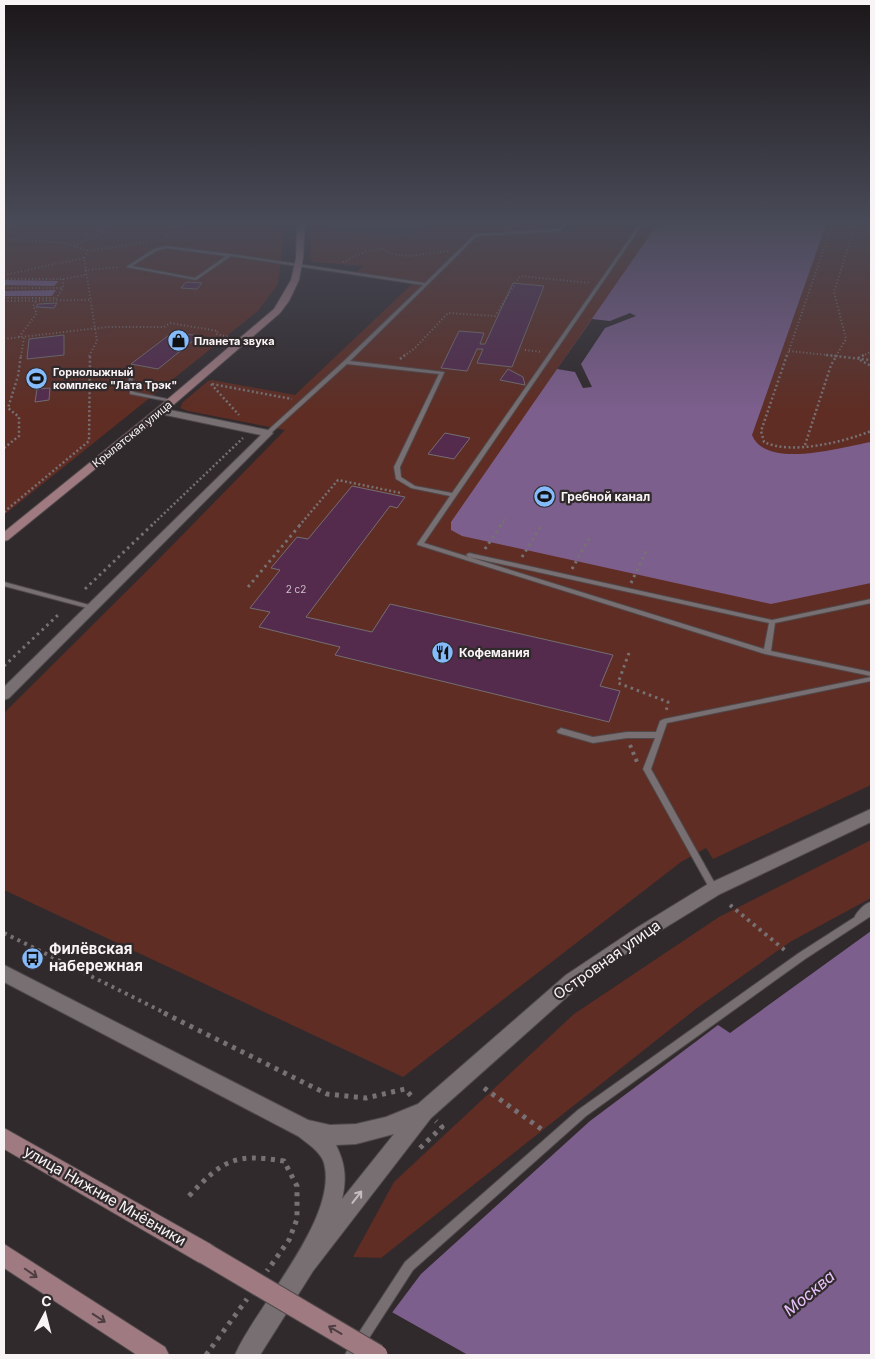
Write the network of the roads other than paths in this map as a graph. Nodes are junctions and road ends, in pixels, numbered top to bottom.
1 (292, 285) edge
2 (425, 285) edge
3 (598, 285) edge
4 (346, 362) junction
5 (130, 372) dead end
6 (172, 401) junction
7 (160, 412) junction
8 (268, 434) junction
9 (454, 495) junction
10 (4, 538) edge
11 (420, 544) junction
12 (4, 584) edge
13 (871, 601) edge
14 (91, 607) junction
15 (772, 622) junction
16 (766, 652) junction
17 (871, 674) edge
18 (871, 679) edge
19 (4, 695) edge
20 (561, 731) dead end
21 (659, 735) junction
22 (871, 815) edge
23 (714, 889) junction
24 (871, 905) edge
25 (871, 912) edge
26 (849, 924) junction
27 (4, 973) edge
28 (425, 1111) junction
29 (305, 1128) junction
30 (4, 1138) edge
31 (4, 1254) edge
32 (206, 1254) joint
33 (305, 1263) junction
34 (157, 1355) edge
35 (247, 1355) edge
36 (351, 1355) edge
37 (377, 1355) edge

1 - 6 main road, Крылатская улица
2 - 4 lane
3 - 9 lane
4 - 8 lane
4 - 9 lane
5 - 6 lane
6 - 7 main road, Крылатская улица
7 - 8 street
7 - 10 main road, Крылатская улица
8 - 14 street
9 - 11 lane
11 - 15 lane
11 - 16 lane
12 - 14 lane
13 - 15 lane
14 - 19 street
15 - 16 lane
16 - 17 lane
18 - 21 lane
20 - 21 lane
21 - 23 lane
22 - 23 street, Островная улица
23 - 28 street, Островная улица
24 - 26 lane
25 - 26 lane
26 - 36 lane
27 - 29 street
28 - 29 street, Островная улица
33 -> 28 street
29 - 33 street
30 - 32 main road, улица Нижние Мнёвники
31 -> 34 main road
37 -> 32 main road, bridge
33 - 35 street

